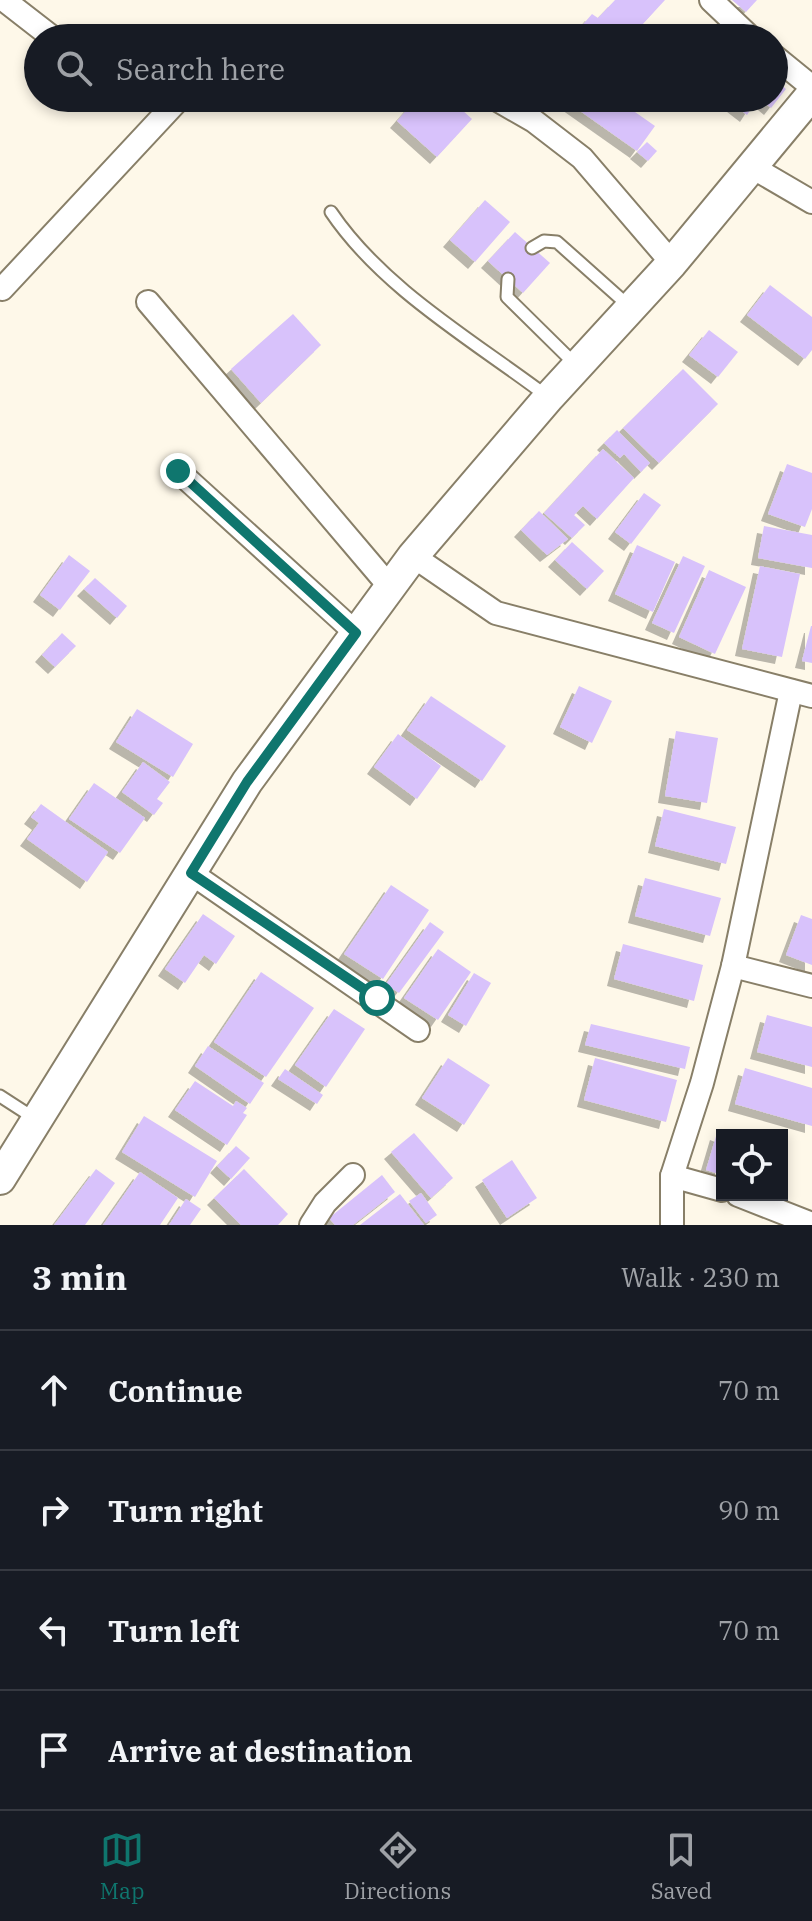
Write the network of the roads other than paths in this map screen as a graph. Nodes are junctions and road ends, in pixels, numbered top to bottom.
1 (4, 0) edge
2 (711, 0) edge
3 (35, 24) edge
4 (736, 24) edge
5 (788, 67) edge
6 (812, 87) edge
7 (812, 94) edge
8 (167, 112) edge
9 (518, 112) edge
10 (752, 167) junction
11 (812, 202) edge
12 (331, 212) dead end
13 (532, 248) dead end
14 (672, 263) junction
15 (508, 279) dead end
16 (2, 289) edge
17 (148, 302) dead end
18 (631, 308) junction
19 (577, 366) junction
20 (549, 397) junction
21 (178, 471) dead end
22 (413, 556) junction
23 (390, 587) junction
24 (356, 633) junction
25 (802, 693) edge
26 (191, 873) junction
27 (733, 966) junction
28 (812, 986) edge
29 (418, 1030) dead end
30 (0, 1096) edge
31 (35, 1118) junction
32 (353, 1175) dead end
33 (672, 1176) junction
34 (0, 1179) edge
35 (716, 1188) edge
36 (753, 1201) edge
37 (812, 1224) edge
38 (311, 1225) edge
39 (672, 1225) edge

1 - 3 street
2 - 4 street
5 - 6 street
7 - 10 main road
8 - 16 street
9 - 14 street
10 - 11 street
10 - 14 main road
12 - 20 lane
13 - 18 lane
14 - 18 main road
15 - 19 lane
17 - 23 street
18 - 19 main road
19 - 20 main road
20 - 22 main road
21 - 24 street
22 - 23 main road
22 - 25 street
23 - 24 main road
24 - 26 main road
25 - 27 street
26 - 29 street
26 - 31 main road
27 - 28 street
27 - 33 street
30 - 31 lane
31 - 34 main road
32 - 38 street
33 - 35 street
33 - 39 street
36 - 37 street

